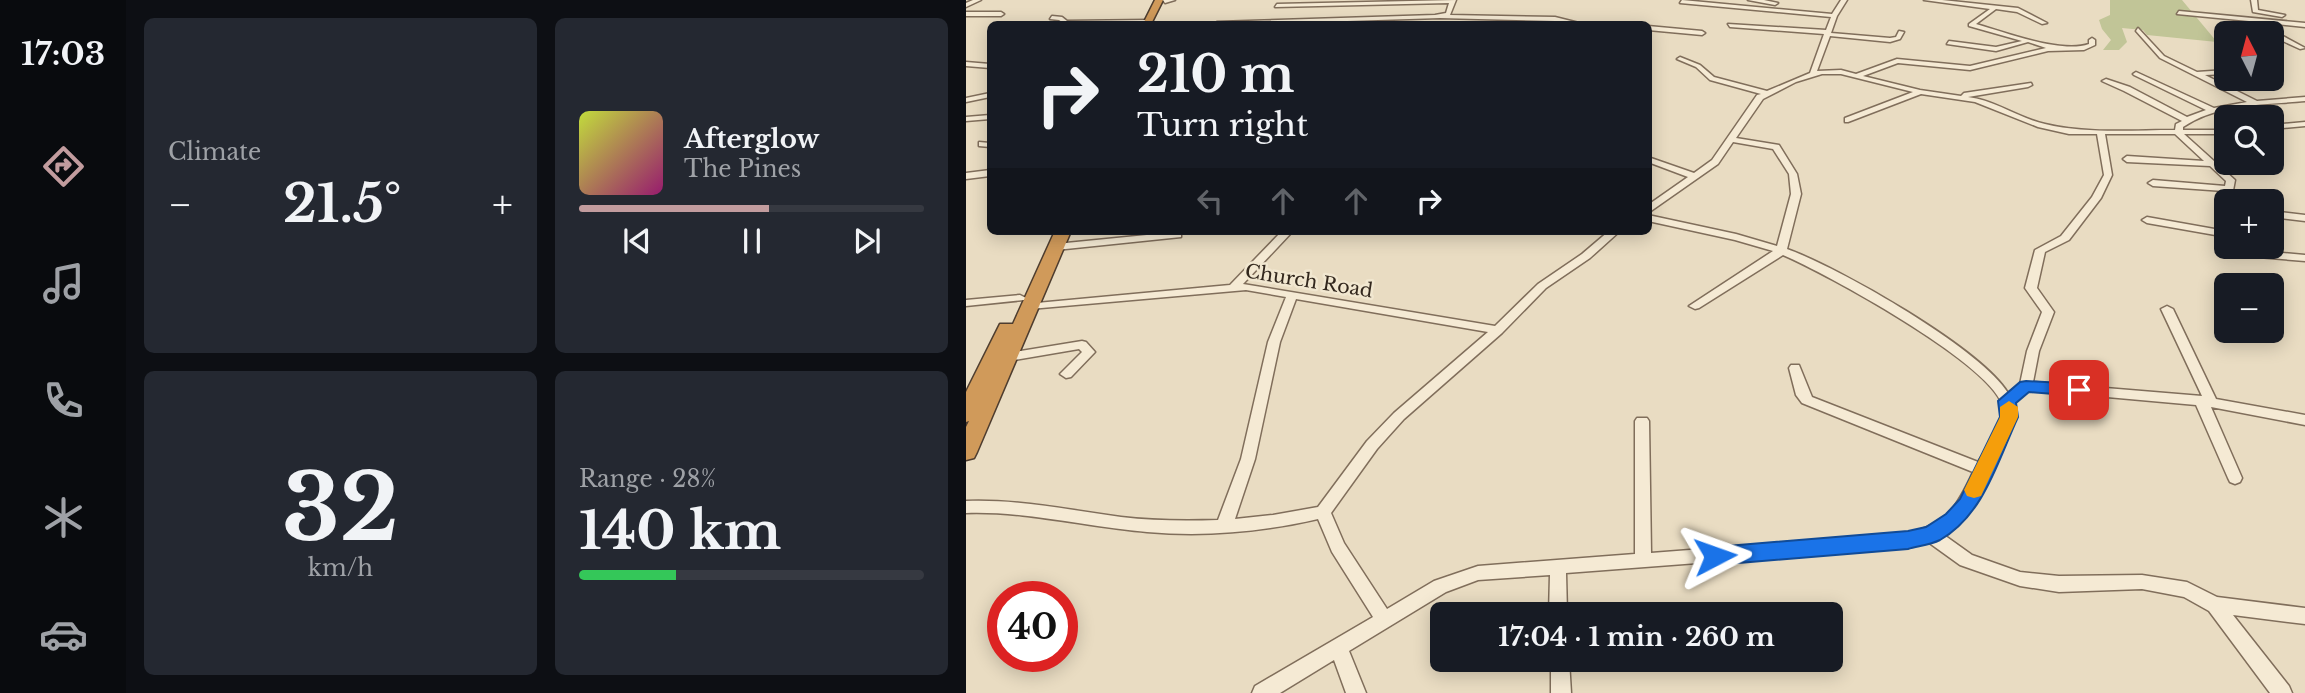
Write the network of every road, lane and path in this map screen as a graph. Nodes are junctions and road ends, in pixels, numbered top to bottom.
1 (978, 0) edge
2 (1159, 0) edge
3 (1166, 0) edge
4 (1172, 0) edge
5 (1285, 0) edge
6 (1462, 0) edge
7 (1751, 0) edge
8 (1844, 0) edge
9 (1927, 0) edge
10 (1934, 0) edge
11 (2254, 0) edge
12 (1453, 1) edge
13 (1682, 2) dead end
14 (966, 5) edge
15 (1277, 6) junction
16 (1996, 7) junction
17 (1836, 13) junction
18 (2179, 13) dead end
19 (966, 14) edge
20 (1001, 14) dead end
21 (1440, 16) junction
22 (1430, 17) junction
23 (2305, 17) edge
24 (1052, 19) dead end
25 (1064, 21) edge
26 (1151, 21) edge
27 (1152, 21) edge
28 (1262, 21) edge
29 (1317, 21) edge
30 (1428, 21) edge
31 (1561, 21) edge
32 (2252, 21) edge
33 (2045, 23) dead end
34 (2284, 23) edge
35 (1730, 25) dead end
36 (2305, 25) edge
37 (1652, 28) edge
38 (2138, 30) dead end
39 (1901, 32) dead end
40 (1702, 33) dead end
41 (1827, 33) junction
42 (2284, 39) edge
43 (2029, 40) junction
44 (2092, 40) dead end
45 (1948, 43) dead end
46 (2302, 48) dead end
47 (2056, 49) junction
48 (1680, 59) dead end
49 (966, 64) edge
50 (987, 65) edge
51 (2214, 73) edge
52 (1813, 74) junction
53 (2136, 74) dead end
54 (2196, 74) junction
55 (1856, 76) junction
56 (2106, 82) dead end
57 (2028, 85) dead end
58 (1920, 92) junction
59 (1767, 93) junction
60 (987, 96) edge
61 (1961, 96) junction
62 (2305, 99) edge
63 (966, 100) edge
64 (2257, 104) junction
65 (2251, 105) edge
66 (2214, 111) joint
67 (987, 117) edge
68 (966, 119) edge
69 (1848, 120) dead end
70 (2186, 120) junction
71 (2304, 125) edge
72 (2284, 126) edge
73 (2214, 133) edge
74 (2101, 134) junction
75 (2179, 134) junction
76 (1730, 139) junction
77 (2127, 159) dead end
78 (1652, 160) edge
79 (2214, 164) joint
80 (987, 173) edge
81 (2226, 175) edge
82 (966, 176) edge
83 (1696, 177) junction
84 (2153, 183) dead end
85 (2230, 189) joint
86 (1652, 207) edge
87 (2284, 215) edge
88 (2305, 218) edge
89 (1652, 219) edge
90 (2147, 220) dead end
91 (2214, 233) edge
92 (1118, 235) edge
93 (1284, 235) edge
94 (1610, 235) edge
95 (1057, 236) edge
96 (1781, 251) junction
97 (2284, 256) edge
98 (2305, 258) edge
99 (1234, 287) junction
100 (1292, 296) junction
101 (1025, 302) junction
102 (966, 303) edge
103 (1695, 306) dead end
104 (2167, 309) dead end
105 (1498, 330) junction
106 (1008, 357) junction
107 (1796, 368) dead end
108 (1066, 374) dead end
109 (2026, 386) junction
110 (2007, 401) junction
111 (2206, 401) junction
112 (966, 414) edge
113 (2305, 420) edge
114 (1642, 421) dead end
115 (966, 452) edge
116 (1982, 470) junction
117 (2235, 478) dead end
118 (966, 507) edge
119 (1323, 512) junction
120 (1224, 527) junction
121 (1931, 535) junction
122 (1643, 561) junction
123 (1558, 567) junction
124 (1558, 602) edge
125 (2215, 605) junction
126 (2305, 616) edge
127 (1384, 618) junction
128 (1338, 646) junction
129 (1560, 672) edge
130 (1262, 693) edge
131 (1356, 693) edge
132 (1561, 693) edge
133 (2281, 693) edge

1 - 14 street
2 - 26 highway
3 - 4 street
3 - 27 highway
5 - 15 street
6 - 12 street
7 - 17 street
8 - 17 street
9 - 10 street
10 - 16 street
11 - 23 street
12 - 15 street
12 - 21 street
13 - 17 street
15 - 28 street
16 - 33 street
16 - 43 street
17 - 41 street
18 - 32 street
19 - 20 street
21 - 22 street
21 - 31 street
22 - 29 street
22 - 30 street
24 - 25 street
34 - 36 street
35 - 41 street
37 - 40 street
38 - 54 street
39 - 41 street
41 - 52 street
42 - 46 street
43 - 45 street
43 - 47 street
44 - 47 street
47 - 55 street
48 - 59 street
49 - 50 street
51 - 54 street
52 - 55 street
52 - 59 street
53 - 66 street
54 - 64 street
55 - 58 street
56 - 70 street
57 - 61 street
58 - 61 street
58 - 69 street
59 - 76 street
60 - 63 street
61 - 74 street
62 - 64 street
64 - 65 street
66 - 70 street
67 - 68 street
70 - 75 street
71 - 72 street
73 - 75 street
74 - 75 street
74 - 109 street
75 - 79 street
76 - 83 street
76 - 96 street
77 - 79 street
78 - 83 street
80 - 82 street
81 - 85 street
83 - 86 street
84 - 85 street
87 - 88 street
89 - 96 street
90 - 91 street
92 - 95 street
93 - 99 street
94 - 105 street
95 - 101 highway
96 - 103 street
96 - 110 street
97 - 98 street
99 - 100 street, Church Road
99 - 101 street, Church Road
100 - 105 street, Church Road
100 - 120 street
101 - 102 street, Church Road
101 - 106 highway
101 - 112 highway
104 - 111 street
105 - 119 street
106 - 108 street
106 - 115 highway
107 - 116 street
109 - 110 street
109 - 111 street
110 - 116 street
111 - 113 street
111 - 117 street
114 - 122 street
116 - 121 street
118 - 120 street
119 - 120 street
119 - 127 street
121 - 122 street
121 - 125 street
122 - 123 street
123 - 124 street
123 - 127 street
125 - 126 street
125 - 133 street
127 - 128 street
128 - 130 street
128 - 131 street
129 - 132 street

